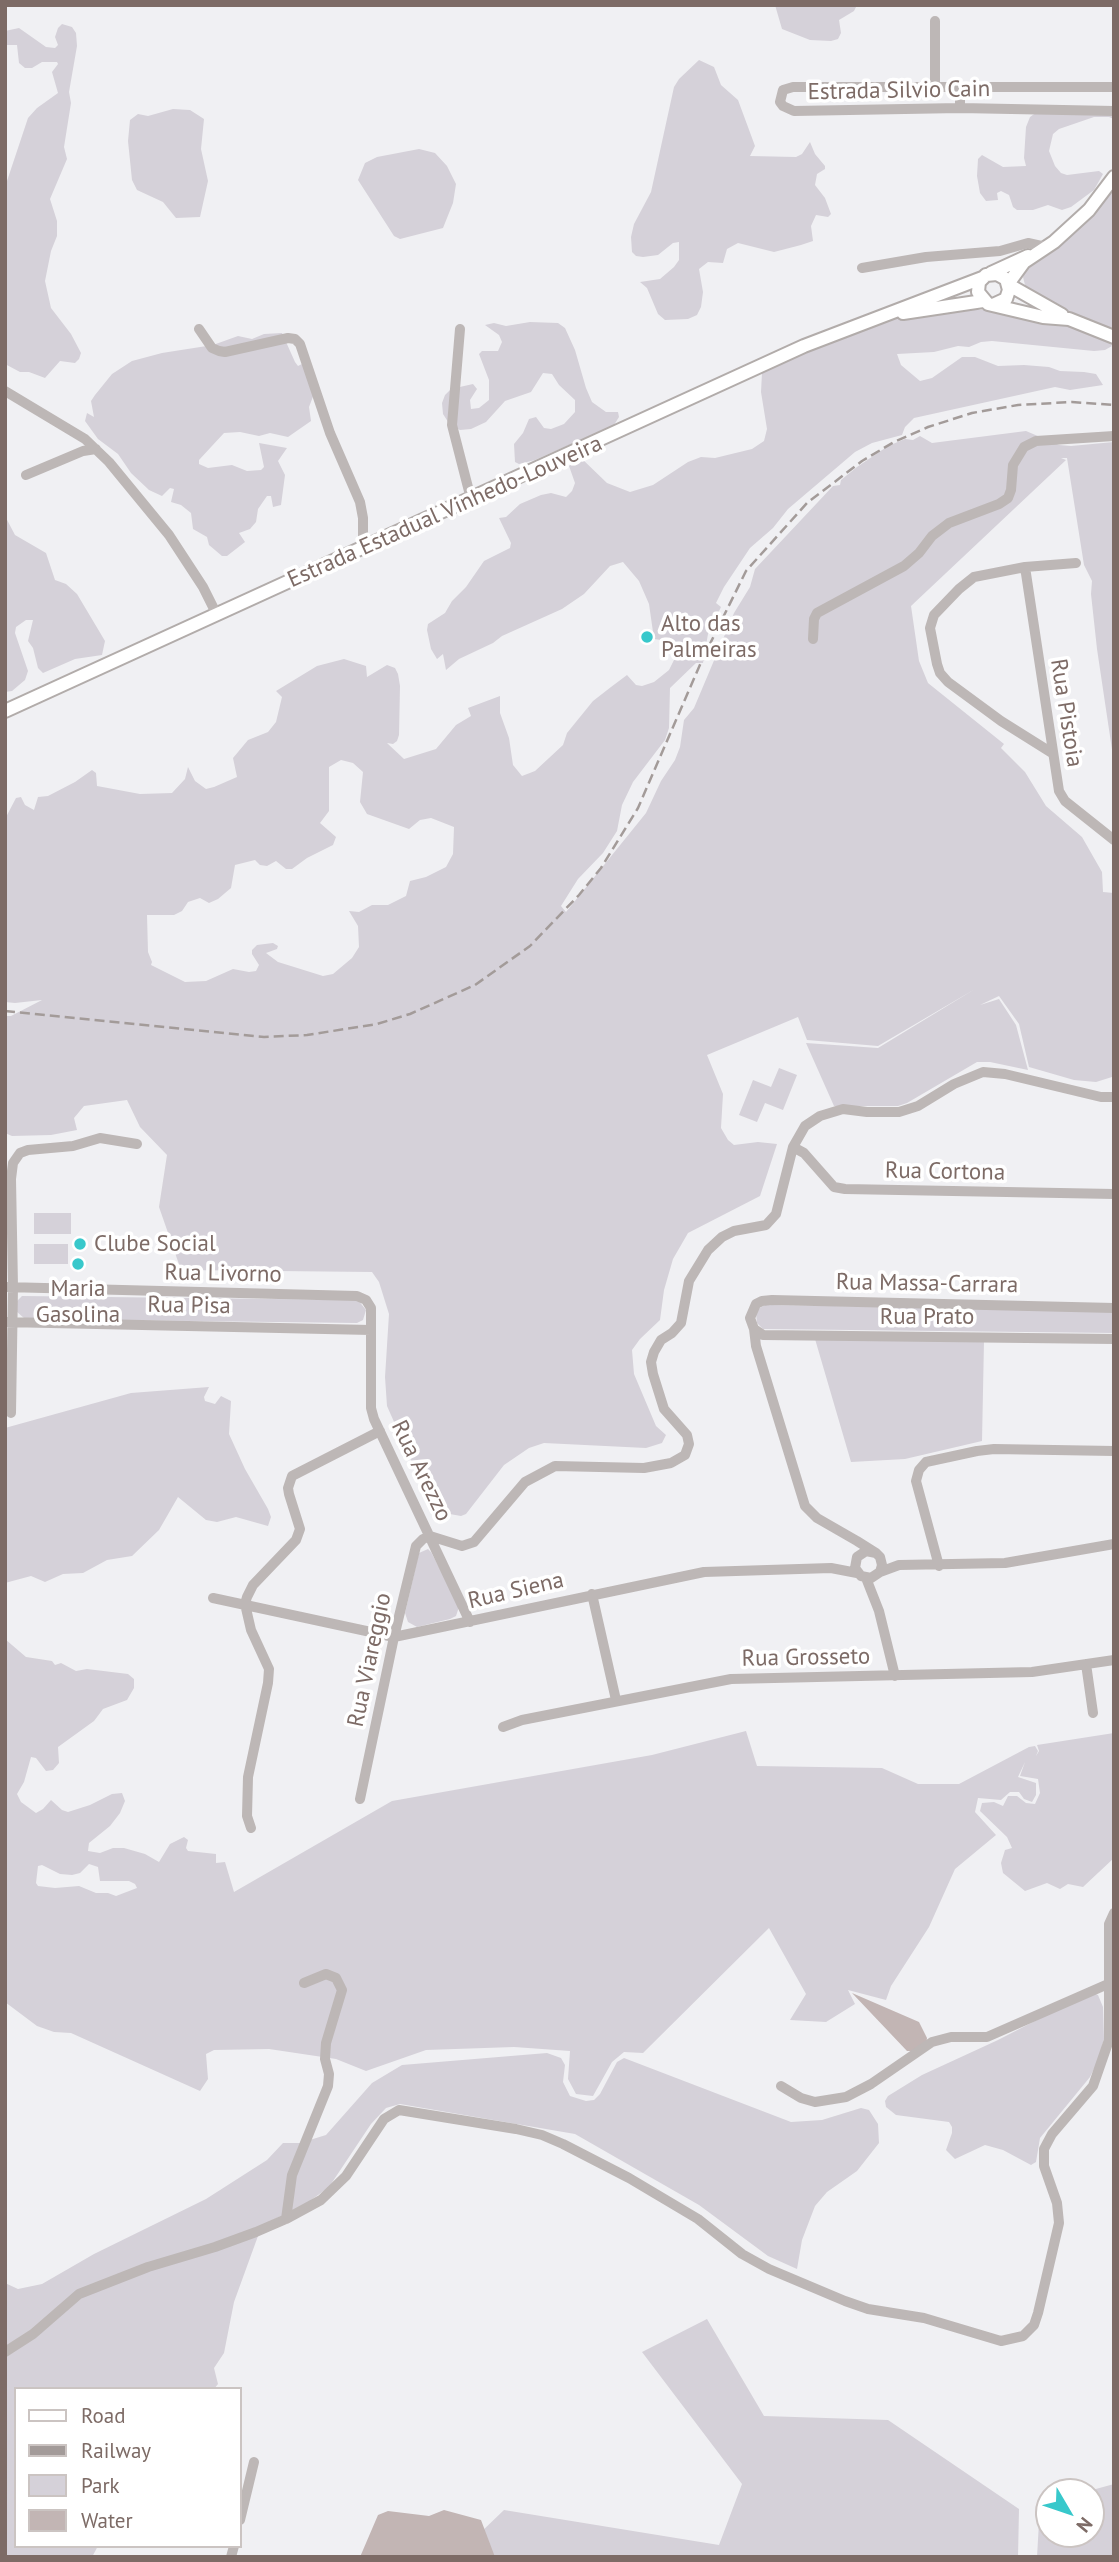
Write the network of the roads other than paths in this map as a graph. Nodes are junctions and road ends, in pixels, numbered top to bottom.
1 (935, 20) dead end
2 (935, 86) junction
3 (960, 87) junction
4 (1114, 87) edge
5 (960, 108) junction
6 (1114, 111) edge
7 (1114, 177) edge
8 (1046, 247) junction
9 (1032, 255) junction
10 (862, 268) dead end
11 (987, 276) junction
12 (1008, 284) junction
13 (988, 303) junction
14 (885, 315) junction
15 (1069, 319) junction
16 (199, 329) dead end
17 (460, 329) dead end
18 (1114, 337) edge
19 (5, 391) edge
20 (1114, 436) edge
21 (96, 449) junction
22 (26, 475) dead end
23 (471, 499) junction
24 (363, 548) junction
25 (1076, 563) dead end
26 (1025, 567) junction
27 (217, 615) junction
28 (813, 639) dead end
29 (5, 711) edge
30 (1052, 753) junction
31 (1114, 840) edge
32 (1114, 1097) edge
33 (137, 1144) dead end
34 (793, 1147) junction
35 (8, 1179) edge
36 (1114, 1194) edge
37 (9, 1287) edge
38 (1114, 1308) edge
39 (9, 1322) edge
40 (754, 1329) junction
41 (371, 1330) junction
42 (769, 1335) junction
43 (1114, 1339) edge
44 (762, 1362) junction
45 (11, 1413) dead end
46 (380, 1431) junction
47 (1114, 1451) edge
48 (430, 1536) junction
49 (848, 1537) junction
50 (1114, 1544) edge
51 (878, 1555) junction
52 (856, 1559) junction
53 (899, 1565) junction
54 (939, 1566) junction
55 (831, 1568) junction
56 (870, 1575) junction
57 (592, 1594) junction
58 (213, 1598) dead end
59 (245, 1604) junction
60 (471, 1622) junction
61 (394, 1637) junction
62 (1114, 1660) edge
63 (1086, 1664) junction
64 (895, 1676) junction
65 (616, 1700) junction
66 (1093, 1713) dead end
67 (503, 1727) dead end
68 (360, 1799) dead end
69 (251, 1828) dead end
70 (1114, 1913) edge
71 (304, 1983) dead end
72 (1108, 1984) junction
73 (781, 2086) dead end
74 (286, 2219) junction
75 (5, 2352) edge
76 (254, 2462) dead end
77 (242, 2512) edge

1 - 2 street
2 - 3 street, Estrada Silvio Cain
2 - 5 street, Estrada Silvio Cain
3 - 4 street, Estrada Silvio Cain
3 - 5 street
5 - 6 street, Estrada Silvio Cain
7 - 8 main road
8 - 9 main road
8 - 10 street
9 - 11 main road, Estrada Estadual Vinhedo-Louveira
9 - 12 main road
11 - 12 main road
11 - 13 main road
11 - 14 main road, Estrada Estadual Vinhedo-Louveira
12 - 13 main road
12 - 15 main road
13 - 14 main road, Estrada Estadual Vinhedo-Louveira
13 - 15 main road, Estrada Estadual Vinhedo-Louveira
14 - 23 main road, Estrada Estadual Vinhedo-Louveira
15 - 18 main road, Estrada Estadual Vinhedo-Louveira
16 - 24 street
17 - 23 street
19 - 21 street
20 - 28 street
21 - 22 street
21 - 27 street
23 - 24 main road, Estrada Estadual Vinhedo-Louveira
24 - 27 main road, Estrada Estadual Vinhedo-Louveira
25 - 26 street
26 - 30 street, Rua Pistoia
26 - 30 street
27 - 29 main road, Estrada Estadual Vinhedo-Louveira
30 - 31 street, Rua Pistoia
32 - 34 street
33 - 35 street
34 - 36 street, Rua Cortona
34 - 48 street
35 - 37 street
37 - 39 street
37 - 41 street, Rua Livorno
38 - 40 street, Rua Massa-Carrara
39 - 41 street, Rua Pisa
39 - 45 street
40 - 42 street, Rua Prato
40 - 44 street
41 - 46 street, Rua Arezzo
42 - 43 street, Rua Prato
42 - 44 street
44 - 49 street
46 - 48 street, Rua Arezzo
46 - 59 street
47 - 54 street
48 - 60 street, Rua Arezzo
48 - 61 street, Rua Viareggio
49 - 51 street
49 - 52 street
50 - 54 street
51 - 52 street, Rua Siena
51 - 53 street
51 - 56 street
52 - 55 street, Rua Siena
52 - 56 street
53 - 54 street
53 - 56 street
55 - 56 street, Rua Siena
55 - 57 street, Rua Siena
56 - 64 street
57 - 60 street, Rua Siena
57 - 65 street
58 - 59 street, Rua Siena
59 - 61 street, Rua Siena
59 - 69 street
60 - 61 street, Rua Siena
61 - 68 street, Rua Viareggio
62 - 63 street, Rua Grosseto
63 - 64 street, Rua Grosseto
63 - 66 street
64 - 65 street, Rua Grosseto
65 - 67 street, Rua Grosseto
70 - 72 street
71 - 74 street
72 - 73 street
72 - 74 street
74 - 75 street
76 - 77 street

